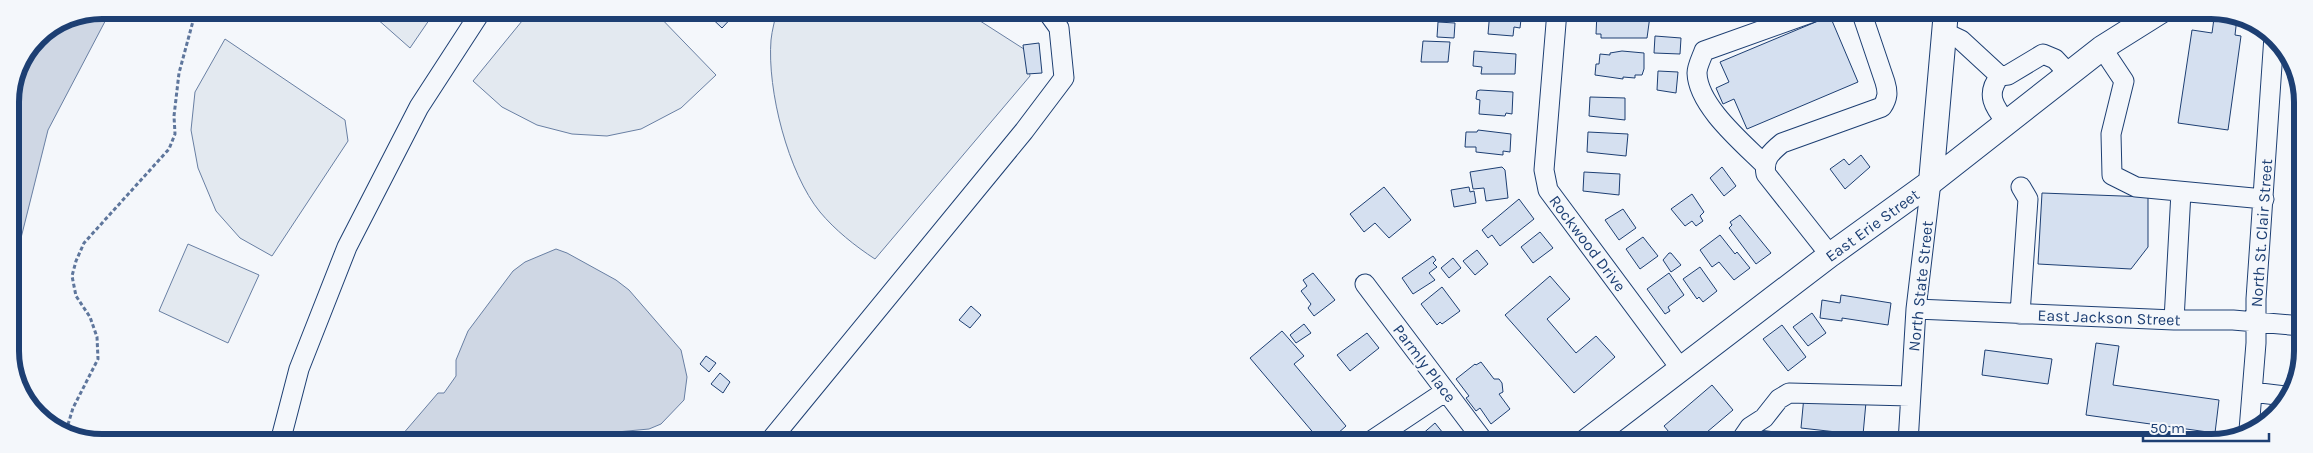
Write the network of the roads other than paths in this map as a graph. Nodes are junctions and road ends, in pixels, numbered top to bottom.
1 (476, 19) edge
2 (1052, 19) edge
3 (1556, 19) edge
4 (1794, 19) edge
5 (1864, 19) edge
6 (2148, 19) edge
7 (1945, 21) edge
8 (2273, 47) edge
9 (2102, 48) junction
10 (1996, 73) junction
11 (2069, 74) junction
12 (2007, 122) junction
13 (1765, 165) junction
14 (1931, 182) junction
15 (2021, 188) dead end
16 (2181, 192) junction
17 (2264, 198) junction
18 (1830, 255) junction
19 (1365, 284) dead end
20 (1916, 309) junction
21 (2020, 314) junction
22 (2174, 320) junction
23 (2255, 323) junction
24 (2294, 325) edge
25 (1681, 369) junction
26 (1446, 391) junction
27 (2252, 392) junction
28 (1910, 396) junction
29 (2281, 396) edge
30 (2249, 425) edge
31 (282, 434) edge
32 (776, 434) edge
33 (1380, 434) edge
34 (1478, 434) edge
35 (1596, 434) edge
36 (1745, 434) edge
37 (1908, 434) edge

1 - 31 street
2 - 32 street
3 - 25 street, Rockwood Drive
4 - 13 street
5 - 13 street
6 - 9 main road, East Erie Street
7 - 10 street
7 - 14 main road, North State Street
8 - 17 street, North St. Clair Street
9 - 11 main road, East Erie Street
9 - 16 street
10 - 11 street
10 - 12 street
11 - 12 main road, East Erie Street
12 - 14 main road, East Erie Street
13 - 18 street
14 - 18 main road, East Erie Street
14 - 20 street, North State Street
15 - 21 street
16 - 17 street
16 - 22 street
17 - 23 street, North St. Clair Street
18 - 25 main road, East Erie Street
19 - 26 street, Parmly Place
20 - 21 street, East Jackson Street
20 - 28 street, North State Street
21 - 22 street, East Jackson Street
22 - 23 street, East Jackson Street
23 - 24 street, East Jackson Street
23 - 27 street, North St. Clair Street
25 - 35 main road, East Erie Street
26 - 33 street
26 - 34 street, Parmly Place
27 - 29 street
27 - 30 street, North St. Clair Street
28 - 36 street
28 - 37 street, North State Street

